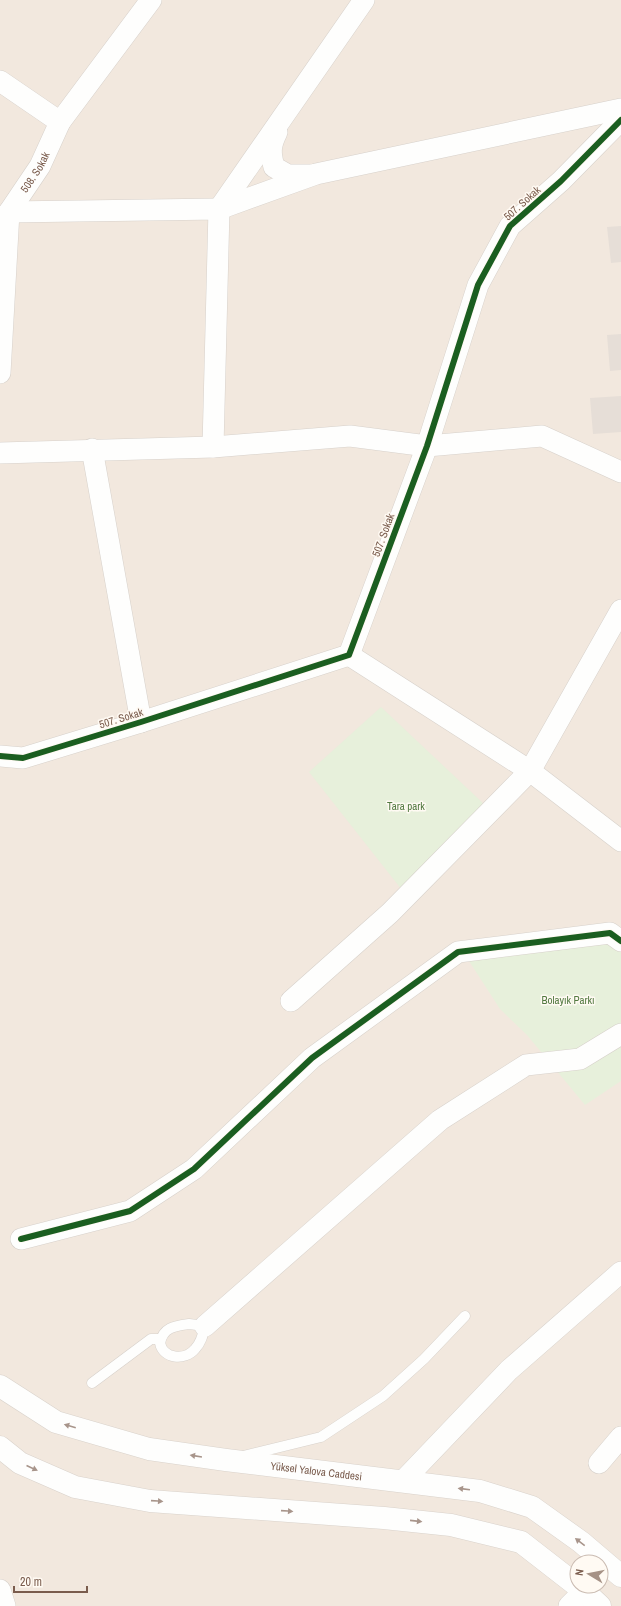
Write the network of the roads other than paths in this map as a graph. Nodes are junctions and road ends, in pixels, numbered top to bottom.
1 (151, 0) edge
2 (364, 0) edge
3 (0, 82) edge
4 (621, 109) edge
5 (284, 115) junction
6 (621, 120) edge
7 (60, 122) junction
8 (316, 174) junction
9 (220, 209) junction
10 (10, 212) junction
11 (3, 261) edge
12 (0, 373) edge
13 (427, 446) junction
14 (213, 448) junction
15 (92, 449) junction
16 (0, 453) edge
17 (621, 472) edge
18 (621, 610) edge
19 (349, 655) junction
20 (141, 722) junction
21 (0, 756) edge
22 (530, 771) junction
23 (621, 840) edge
24 (621, 941) edge
25 (291, 1001) dead end
26 (621, 1034) edge
27 (21, 1239) dead end
28 (621, 1272) edge
29 (465, 1316) dead end
30 (205, 1326) junction
31 (160, 1339) junction
32 (92, 1383) dead end
33 (0, 1386) edge
34 (621, 1437) edge
35 (0, 1447) edge
36 (226, 1460) junction
37 (599, 1463) dead end
38 (403, 1481) junction
39 (621, 1576) edge
40 (0, 1590) edge
41 (576, 1599) edge
42 (5, 1606) edge
43 (600, 1606) edge

1 - 7 street, 508. Sokak
2 - 5 street
3 - 7 street
4 - 8 street
5 - 8 street
5 - 9 street
6 - 13 street, 507. Sokak
7 - 10 street, 508. Sokak
8 - 9 street
9 - 10 street
9 - 14 street
10 - 11 street, 508. Sokak
11 - 12 street, 508. Sokak
13 - 14 street
13 - 17 street
13 - 19 street, 507. Sokak
14 - 15 street
15 - 16 street
15 - 20 street
18 - 22 street
19 - 20 street, 507. Sokak
19 - 22 street
20 - 21 street, 507. Sokak
22 - 23 street
22 - 25 street
24 - 27 street
26 - 30 street
28 - 38 street
29 - 36 lane
30 - 31 lane
30 - 31 lane
31 - 32 lane
36 -> 33 main road, Yüksel Yalova Caddesi
34 - 37 street
35 -> 41 main road
36 - 38 main road, Yüksel Yalova Caddesi
39 -> 38 main road, Yüksel Yalova Caddesi
40 - 42 street
41 - 43 main road

